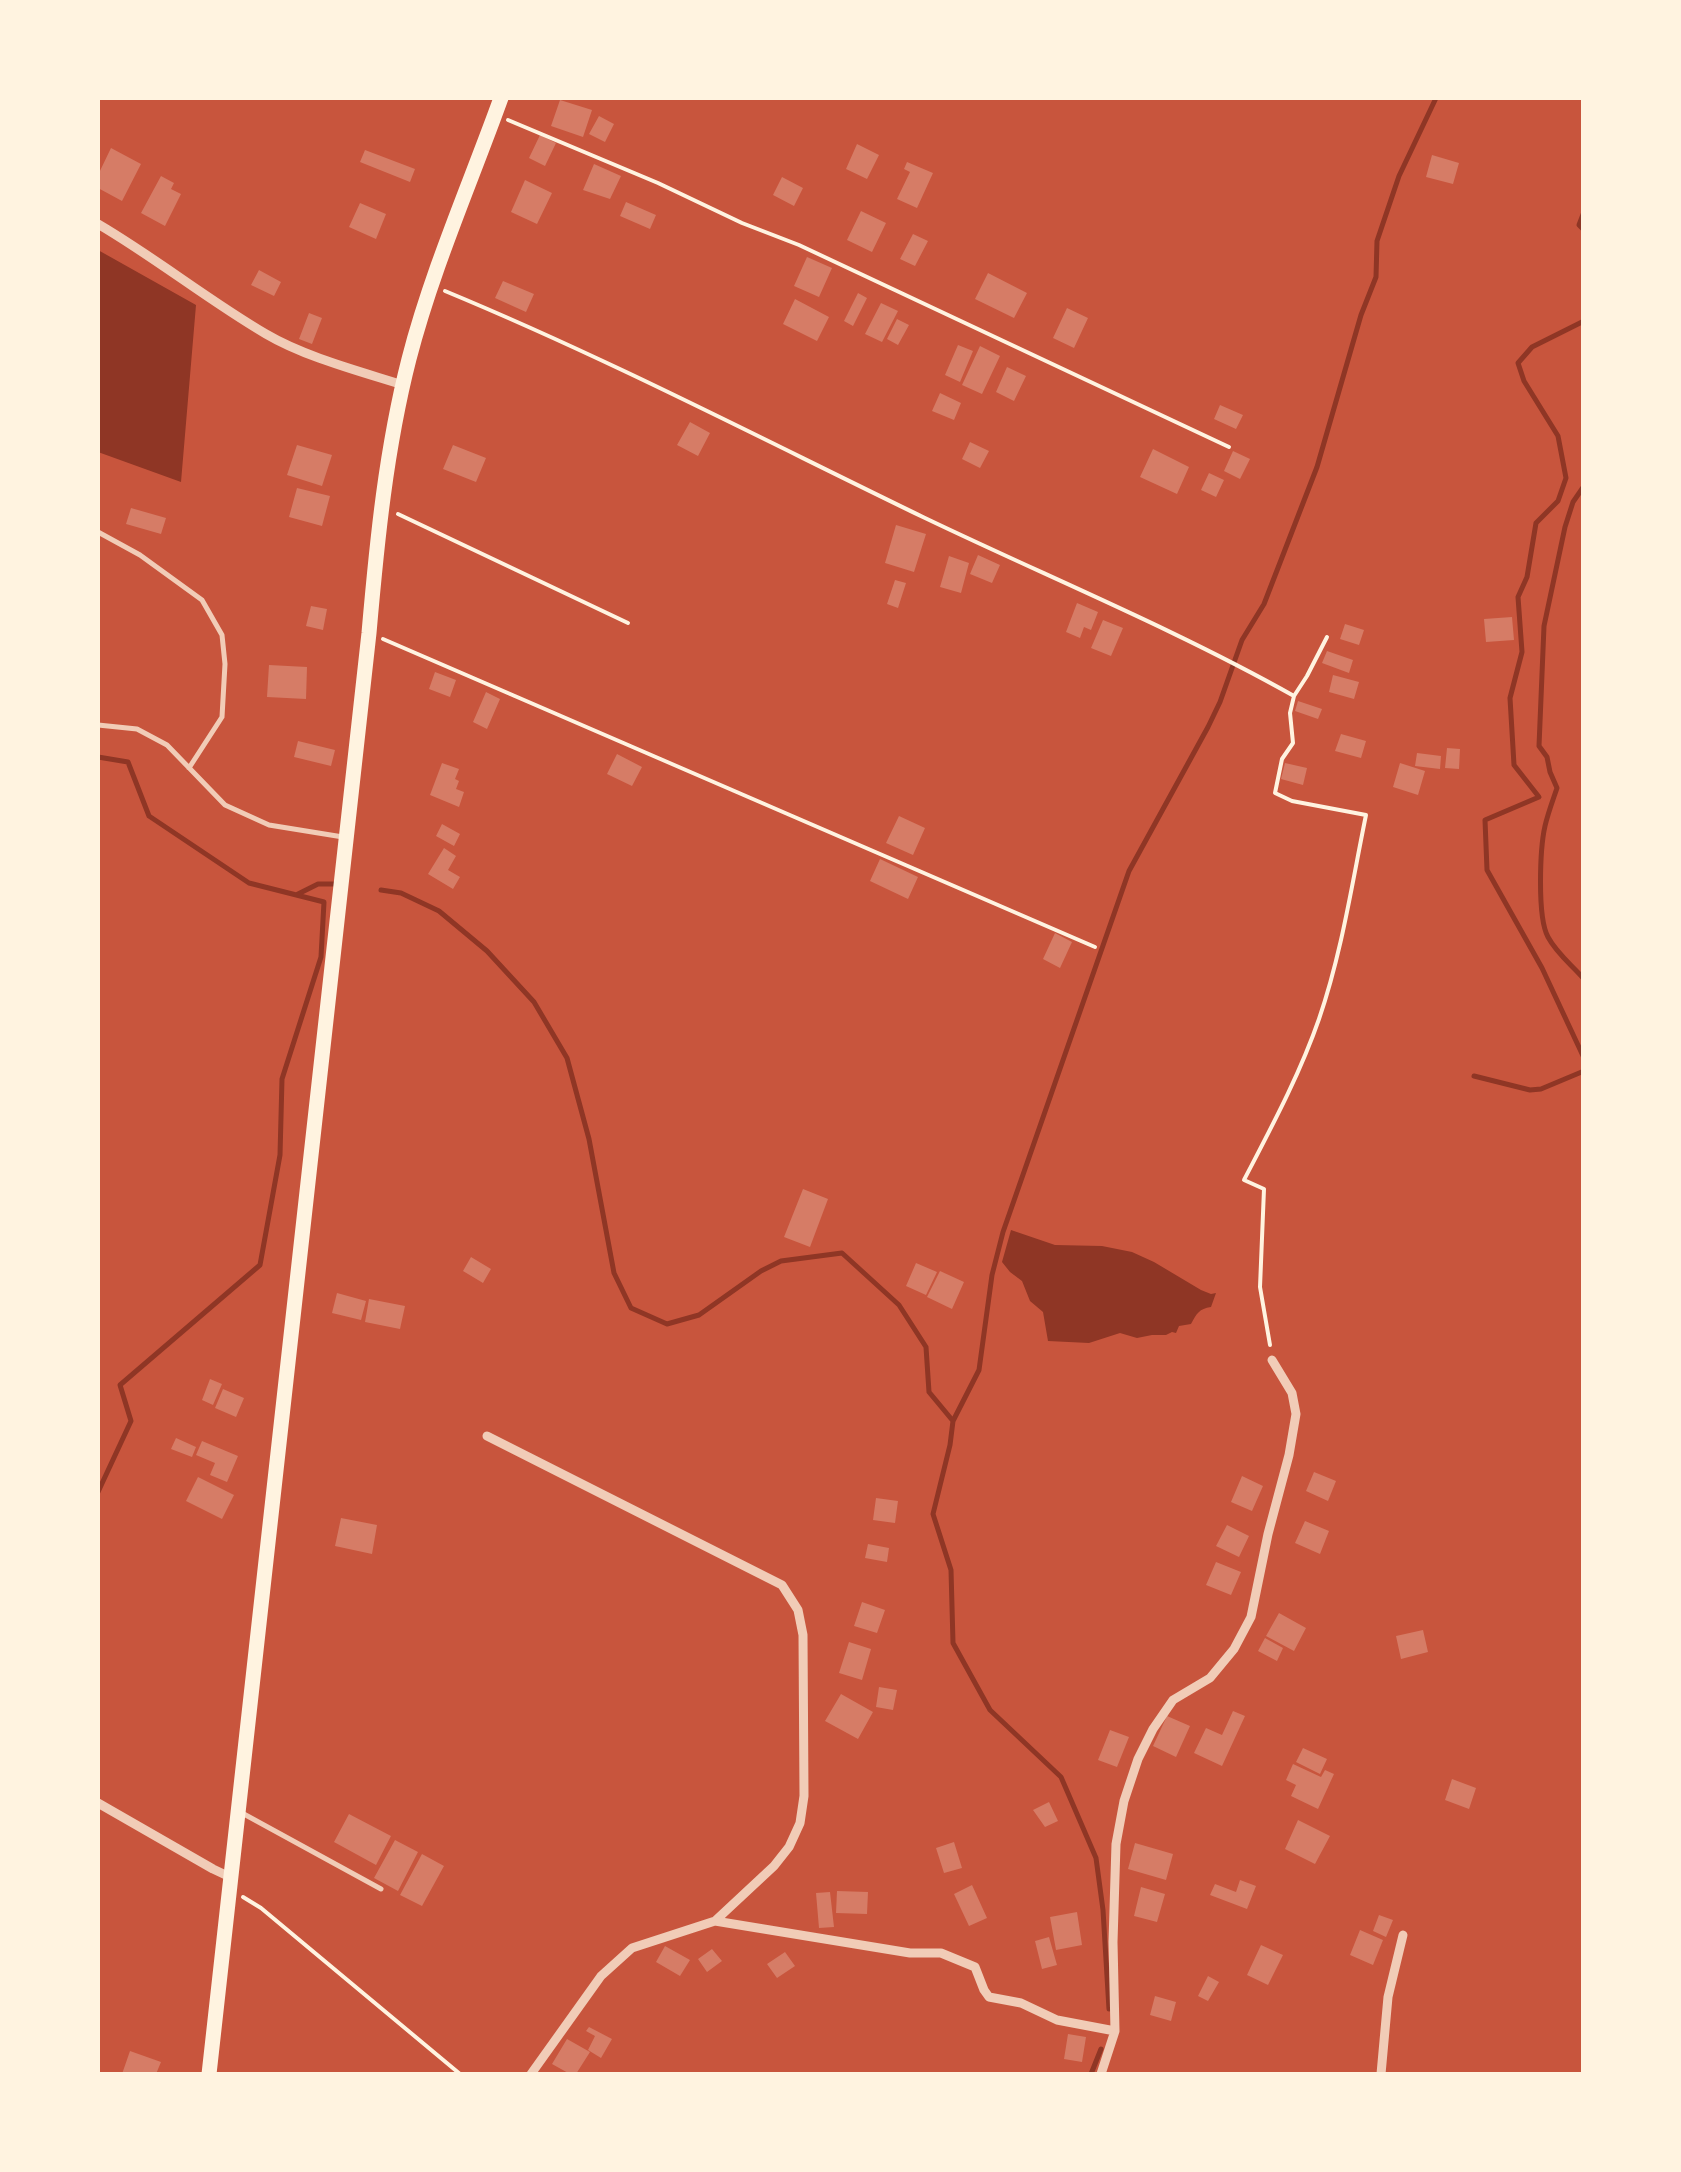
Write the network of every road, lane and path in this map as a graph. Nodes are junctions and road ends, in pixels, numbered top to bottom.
1 (498, 106) edge
2 (98, 224) edge
3 (432, 285) junction
4 (403, 385) junction
5 (1229, 448) dead end
6 (380, 506) junction
7 (98, 532) edge
8 (628, 624) dead end
9 (369, 633) junction
10 (1326, 636) dead end
11 (1294, 696) junction
12 (98, 725) edge
13 (189, 768) junction
14 (346, 838) junction
15 (1095, 947) dead end
16 (1272, 1360) joint
17 (487, 1436) dead end
18 (98, 1803) edge
19 (239, 1811) junction
20 (230, 1882) junction
21 (381, 1889) dead end
22 (715, 1921) junction
23 (1403, 1935) dead end
24 (1115, 2031) junction
25 (209, 2074) edge
26 (460, 2074) edge
27 (531, 2074) edge
28 (1101, 2074) edge
29 (1381, 2074) edge

1 - 3 main road
1 - 5 path
2 - 4 street
3 - 4 main road
3 - 11 path
4 - 6 main road
6 - 8 path
6 - 9 main road
7 - 13 lane
9 - 14 main road
9 - 15 path
10 - 11 path
11 - 16 path
12 - 13 lane
13 - 14 lane
14 - 19 main road
16 - 24 street
17 - 22 street
18 - 20 street
19 - 20 main road
19 - 21 lane
20 - 25 main road
20 - 26 path
22 - 24 street
22 - 27 street
23 - 29 street
24 - 28 street

